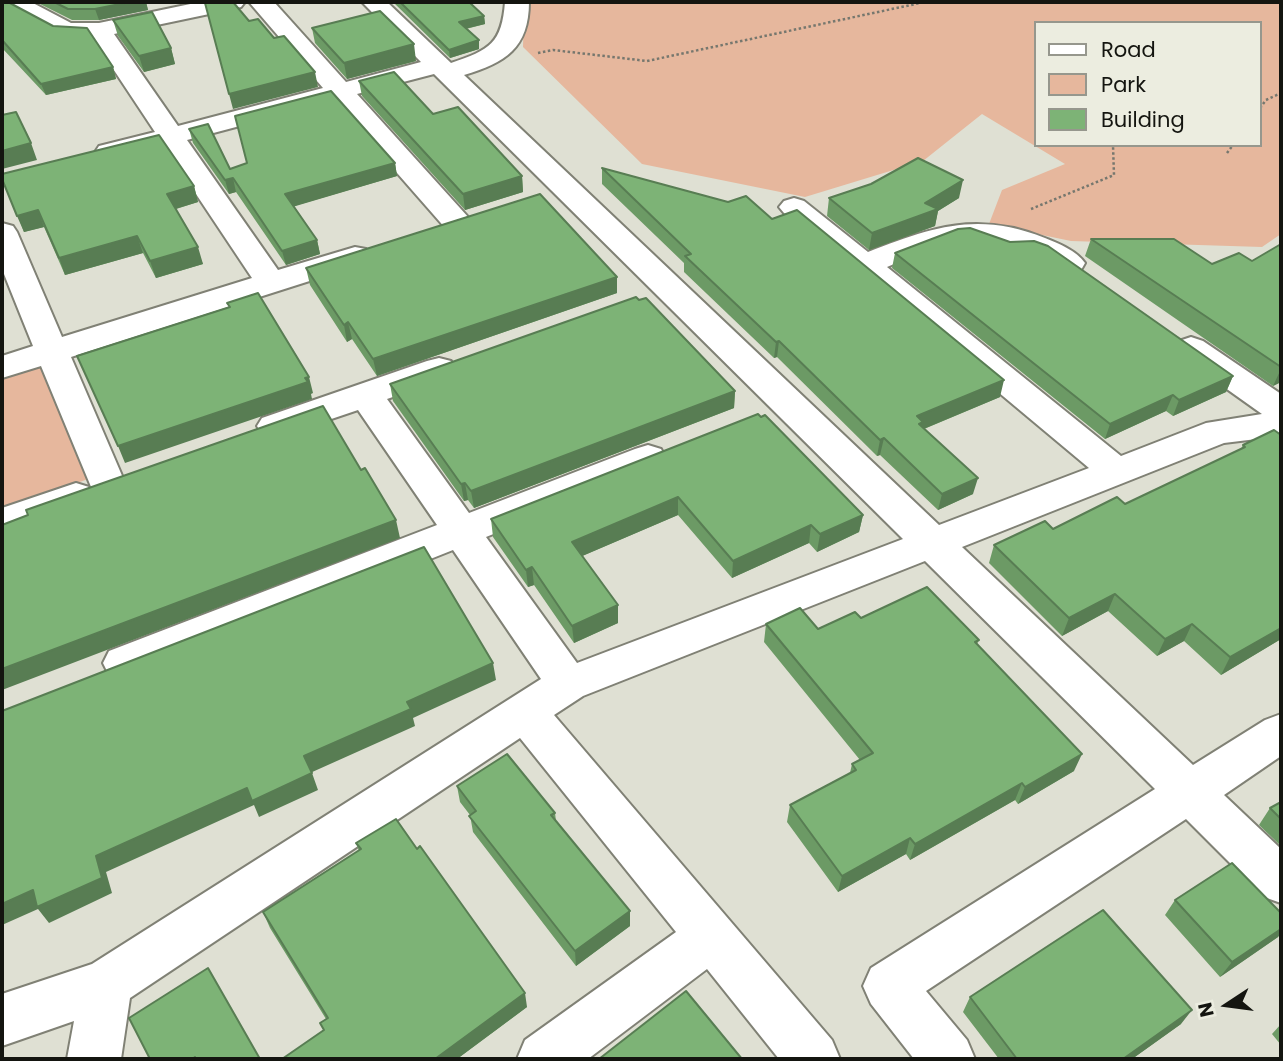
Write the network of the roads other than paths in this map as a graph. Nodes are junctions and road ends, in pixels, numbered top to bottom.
1 (15, 2) edge
2 (233, 2) edge
3 (261, 2) edge
4 (374, 2) edge
5 (517, 2) edge
6 (99, 30) junction
7 (443, 69) junction
8 (340, 91) junction
9 (171, 136) junction
10 (80, 160) edge
11 (568, 190) junction
12 (531, 201) edge
13 (794, 207) dead end
14 (458, 224) edge
15 (2, 232) edge
16 (383, 248) edge
17 (864, 265) junction
18 (1090, 277) edge
19 (271, 283) junction
20 (669, 289) junction
21 (630, 302) edge
22 (1169, 332) edge
23 (52, 352) junction
24 (471, 358) edge
25 (2, 368) edge
26 (366, 395) junction
27 (788, 404) junction
28 (1281, 411) edge
29 (750, 419) edge
30 (1281, 424) edge
31 (249, 435) edge
32 (687, 443) edge
33 (1116, 471) junction
34 (2, 522) edge
35 (459, 531) junction
36 (931, 543) junction
37 (91, 677) edge
38 (568, 684) junction
39 (525, 712) junction
40 (1281, 733) edge
41 (1188, 793) junction
42 (1281, 881) edge
43 (711, 936) junction
44 (106, 984) junction
45 (2, 1020) edge
46 (94, 1059) edge
47 (544, 1059) edge
48 (813, 1059) edge
49 (948, 1059) edge

1 - 6 street
2 - 6 street
3 - 8 street
4 - 7 street
5 - 7 street
6 - 9 street
7 - 8 street
7 - 11 street
8 - 9 street
8 - 14 street
9 - 10 street
9 - 19 street
11 - 12 street
11 - 20 street
13 - 17 street
15 - 23 street
16 - 19 street
17 - 18 street
17 - 33 street
19 - 23 street
20 - 21 street
20 - 27 street
22 - 28 street
23 - 25 street
23 - 34 street
24 - 26 street
26 - 31 street
26 - 35 street
27 - 29 street
27 - 36 street
30 - 33 street
32 - 35 street
33 - 36 street
35 - 37 street
35 - 38 street
36 - 38 street
36 - 41 street
38 - 39 street
39 - 43 street
39 - 44 street
40 - 41 street
41 - 42 street
41 - 49 street
43 - 47 street
43 - 48 street
44 - 45 street
44 - 46 street

